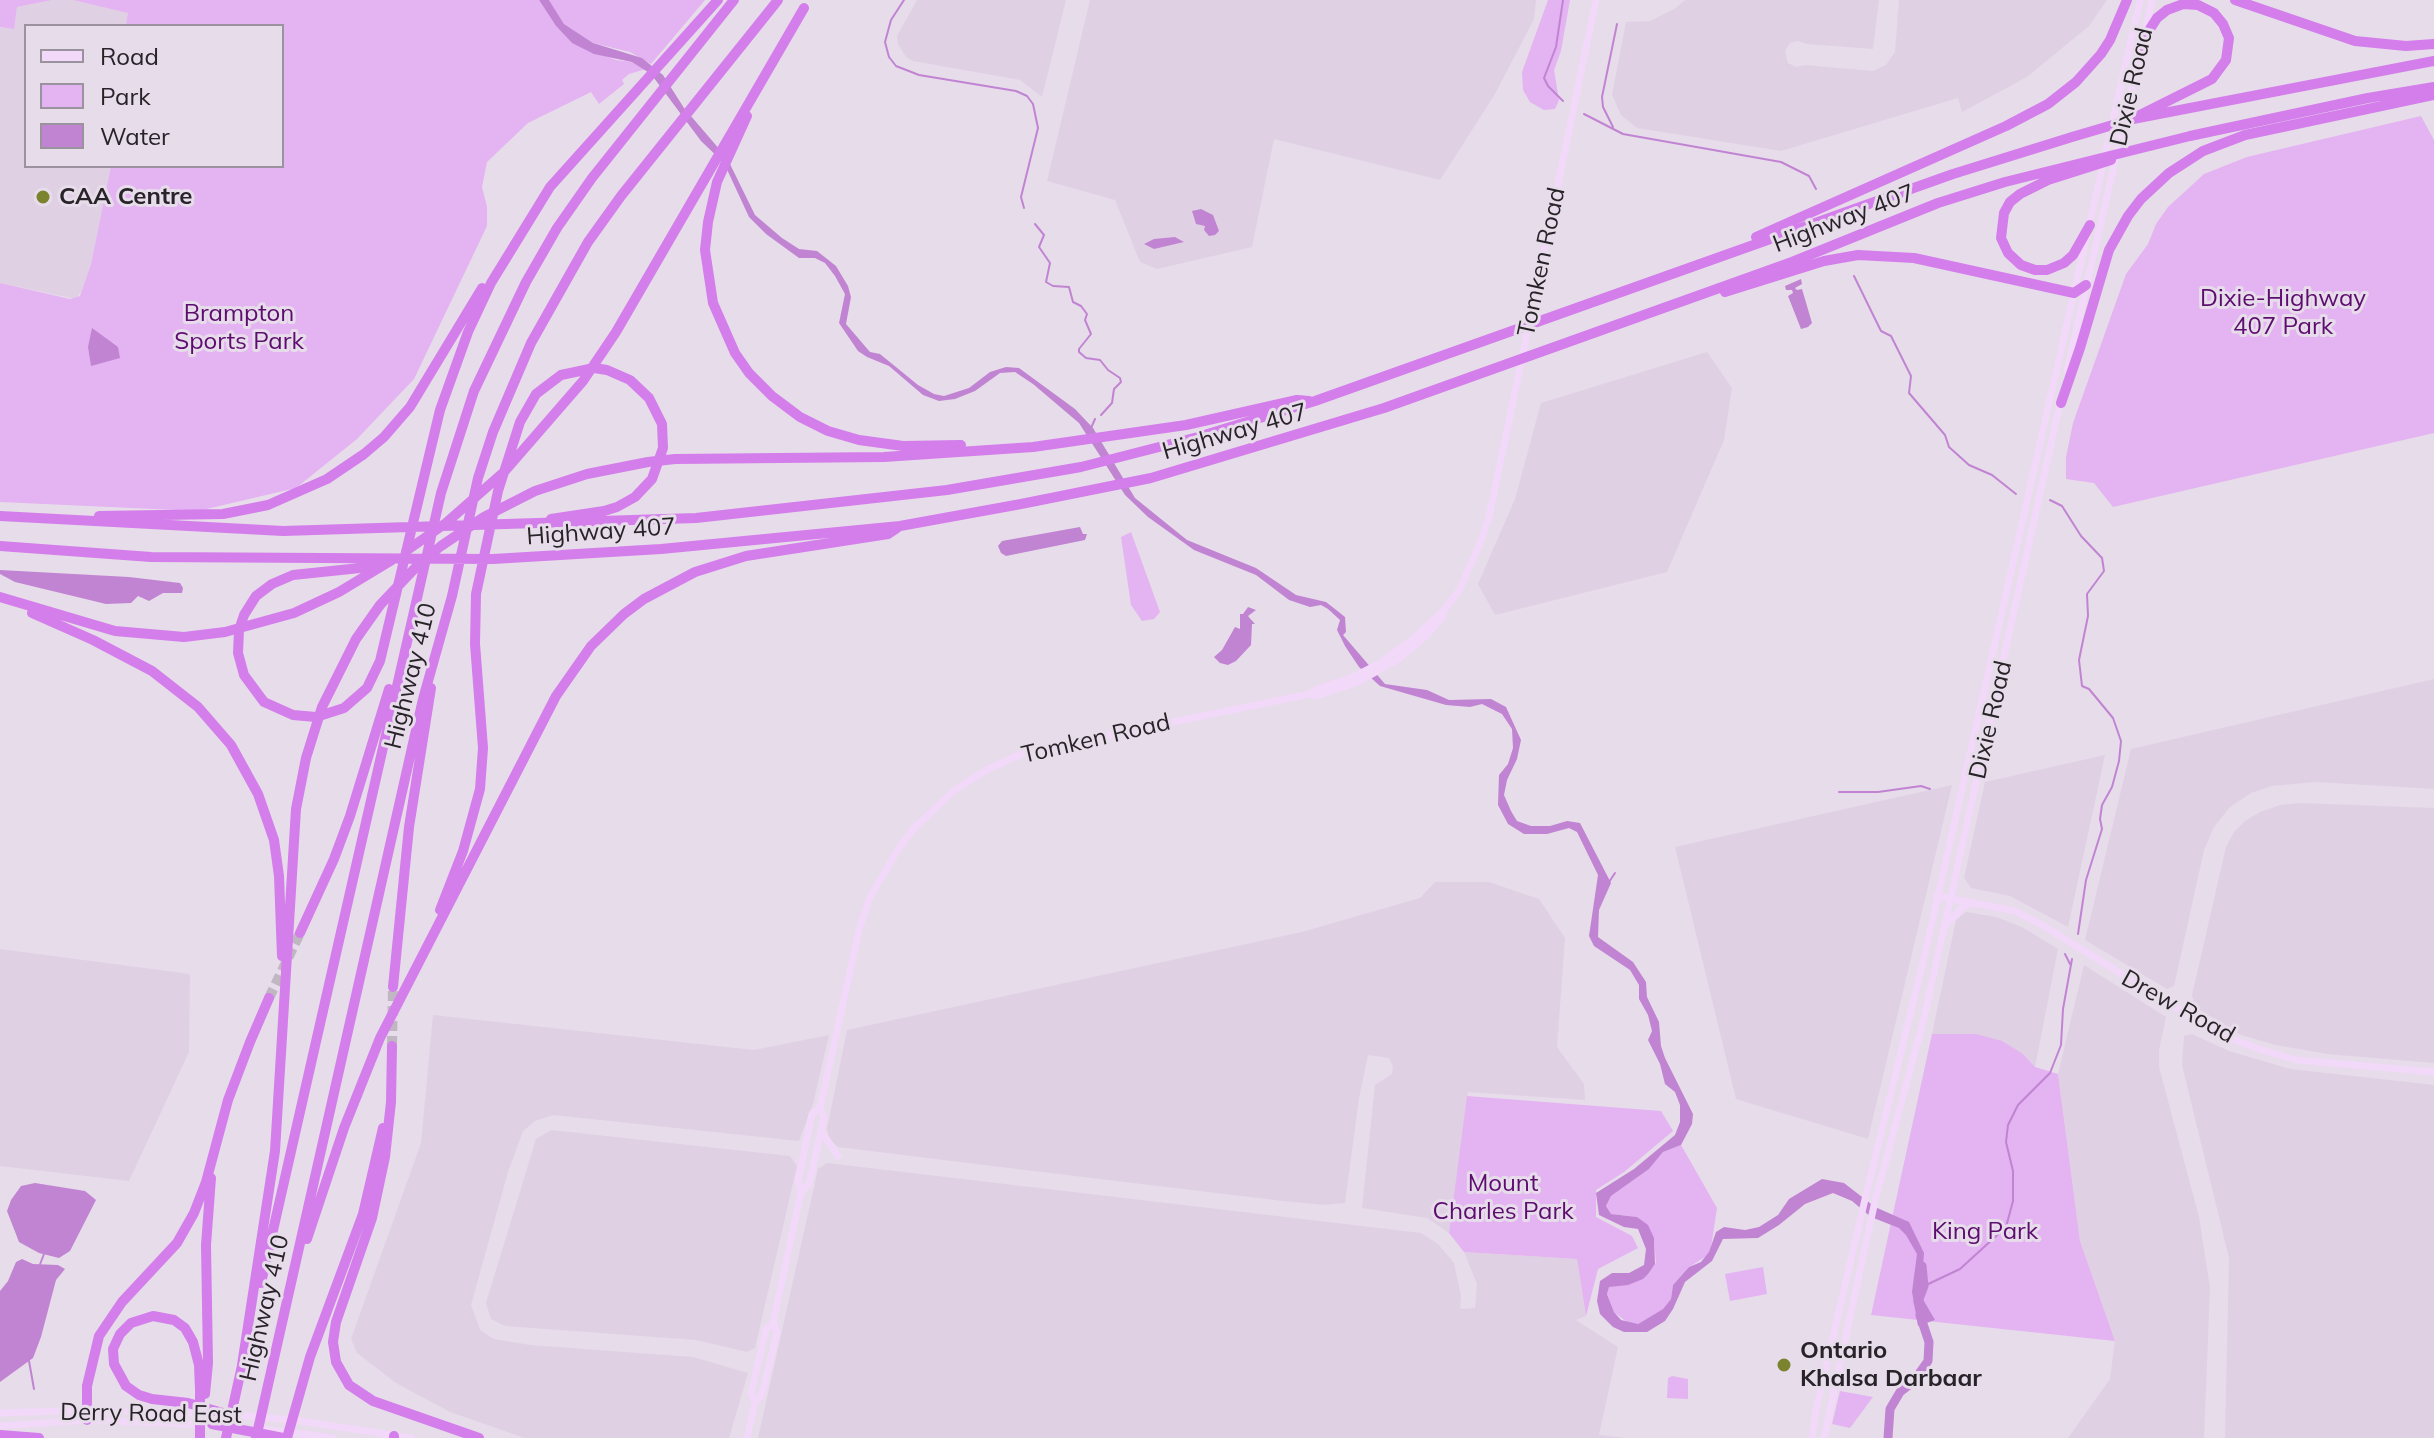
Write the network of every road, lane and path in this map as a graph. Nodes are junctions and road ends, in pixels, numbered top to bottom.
1 (718, 0) edge
2 (734, 0) edge
3 (778, 0) edge
4 (1596, 0) edge
5 (2127, 0) edge
6 (2140, 0) edge
7 (2152, 0) edge
8 (2235, 0) edge
9 (806, 4) edge
10 (2434, 44) edge
11 (2138, 60) junction
12 (2434, 61) edge
13 (2434, 87) edge
14 (2434, 95) edge
15 (2133, 119) junction
16 (730, 140) junction
17 (2130, 149) junction
18 (532, 214) junction
19 (2091, 220) junction
20 (1703, 262) junction
21 (2086, 285) junction
22 (2074, 293) junction
23 (1695, 296) junction
24 (1315, 401) junction
25 (2061, 403) junction
26 (994, 449) junction
27 (0, 516) edge
28 (80, 522) junction
29 (537, 525) junction
30 (900, 526) junction
31 (0, 546) edge
32 (378, 559) junction
33 (1, 597) edge
34 (399, 669) junction
35 (433, 671) junction
36 (1937, 896) junction
37 (1950, 899) junction
38 (1973, 901) junction
39 (1944, 926) junction
40 (300, 933) tunnel mouth
41 (427, 946) junction
42 (393, 987) tunnel mouth
43 (284, 994) junction
44 (269, 998) tunnel mouth
45 (392, 1046) tunnel mouth
46 (2434, 1072) edge
47 (390, 1083) junction
48 (820, 1108) junction
49 (821, 1131) junction
50 (838, 1156) dead end
51 (212, 1161) junction
52 (801, 1192) junction
53 (290, 1294) junction
54 (242, 1365) junction
55 (187, 1407) junction
56 (0, 1413) edge
57 (223, 1413) joint
58 (87, 1415) junction
59 (212, 1424) junction
60 (0, 1426) edge
61 (0, 1435) edge
62 (394, 1437) edge
63 (39, 1438) edge
64 (201, 1438) edge
65 (226, 1438) edge
66 (256, 1438) edge
67 (285, 1438) edge
68 (333, 1438) edge
69 (411, 1438) edge
70 (479, 1438) edge
71 (747, 1438) edge
72 (1812, 1438) edge
73 (1824, 1438) edge

1 - 18 highway
2 - 34 highway, Highway 410
3 - 35 highway, Highway 410
4 - 48 main road, Tomken Road
5 - 20 highway
6 - 19 main road, Dixie Road
7 - 11 main road, Dixie Road
8 - 10 highway
9 - 16 highway
11 - 15 highway
11 - 21 main road, Dixie Road
12 - 15 highway, Highway 407
13 - 17 highway, Highway 407
14 - 25 highway
15 - 20 highway, Highway 407
16 - 26 highway
16 - 33 highway
17 - 19 highway
17 - 23 highway, Highway 407
18 - 28 highway
18 - 32 highway
19 - 22 main road, Dixie Road
20 - 24 highway, Highway 407
21 - 22 highway
21 - 25 main road, Dixie Road
22 - 23 highway
22 - 36 main road, Dixie Road
23 - 30 highway, Highway 407
24 - 26 highway
24 - 29 highway, Highway 407
25 - 37 main road, Dixie Road
26 - 43 highway
27 - 28 highway, Highway 407
28 - 29 highway, Highway 407
29 - 41 highway
30 - 32 highway, Highway 407
30 - 41 highway
31 - 32 highway, Highway 407
33 - 43 highway
34 - 40 highway
34 - 54 highway, Highway 410
35 - 42 highway
35 - 53 highway, Highway 410
36 - 37 main road, Drew Road
36 - 72 main road, Dixie Road
37 - 38 main road, Drew Road
37 - 39 main road, Dixie Road
38 - 39 main road
38 - 46 main road, Drew Road
39 - 73 main road, Dixie Road
41 - 53 highway
43 - 54 highway
44 - 51 highway
45 - 47 highway
47 - 67 highway
47 - 70 highway
48 - 49 main road, Tomken Road
48 - 52 main road, Tomken Road
49 - 50 main road
49 - 52 main road, Tomken Road
51 - 58 highway
51 - 64 highway
52 - 71 main road, Tomken Road
53 - 66 highway, Highway 410
54 - 65 highway, Highway 410
55 - 57 highway
55 - 58 main road, Derry Road East
55 - 64 highway
56 - 58 main road, Derry Road East
57 - 62 main road, Derry Road East
58 - 59 main road, Derry Road East
58 - 60 main road, Derry Road East
59 - 67 highway
59 - 68 main road, Derry Road East
61 - 63 highway
62 - 69 main road, Derry Road East

